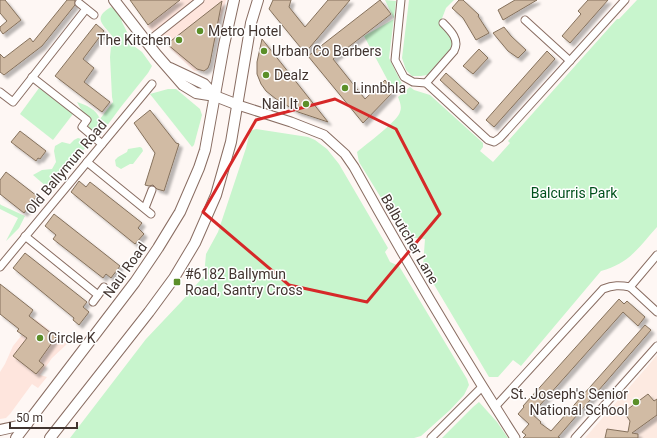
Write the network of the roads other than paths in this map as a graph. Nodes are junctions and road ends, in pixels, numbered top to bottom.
1 (114, 0) edge
2 (200, 0) edge
3 (234, 0) edge
4 (258, 0) edge
5 (400, 0) edge
6 (625, 0) edge
7 (79, 3) dead end
8 (86, 9) junction
9 (94, 15) dead end
10 (525, 20) dead end
11 (443, 23) dead end
12 (147, 42) junction
13 (570, 61) junction
14 (32, 78) junction
15 (426, 83) junction
16 (152, 84) dead end
17 (0, 92) edge
18 (215, 96) junction
19 (238, 105) junction
20 (102, 144) junction
21 (87, 162) junction
22 (152, 190) dead end
23 (144, 208) junction
24 (151, 214) dead end
25 (25, 236) junction
26 (657, 255) edge
27 (0, 267) edge
28 (104, 287) dead end
29 (630, 287) junction
30 (98, 295) junction
31 (93, 302) dead end
32 (657, 312) edge
33 (657, 346) edge
34 (482, 387) junction
35 (495, 407) junction
36 (27, 424) junction
37 (0, 430) edge
38 (16, 438) edge
39 (50, 438) edge
40 (431, 438) edge
41 (515, 438) edge
42 (575, 438) edge

1 - 12 main road
2 - 12 street
3 - 18 main road, Naul Road
4 - 19 main road
5 - 15 street
6 - 13 street
7 - 8 street
8 - 9 street
8 - 14 street
10 - 13 street
11 - 15 street
12 - 18 main road
13 - 15 street
14 - 17 street
14 - 20 street
16 - 20 street, Old Ballymun Road
18 - 19 main road
18 - 36 main road, Naul Road
19 - 34 street, Balbutcher Lane
19 - 39 main road
20 - 21 street, Old Ballymun Road
21 - 23 street
21 - 25 street, Old Ballymun Road
22 - 23 street
23 - 24 street
25 - 27 street, Old Ballymun Road
25 - 30 street
26 - 29 street
28 - 30 street
29 - 32 street
29 - 35 street
30 - 31 street
33 - 42 street
34 - 35 street, Balbutcher Lane
34 - 40 street
35 - 41 street, Balbutcher Lane
36 - 37 main road
36 - 38 main road, Naul Road

